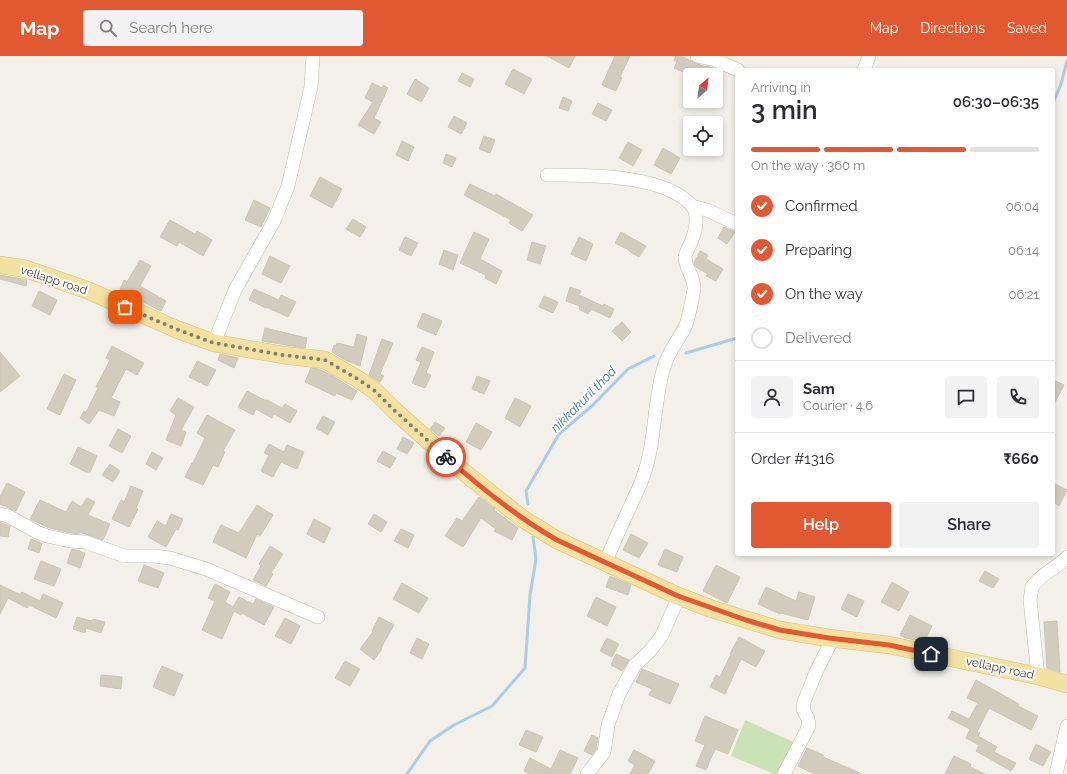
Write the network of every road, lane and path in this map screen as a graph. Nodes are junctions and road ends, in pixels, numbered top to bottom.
1 (313, 56) edge
2 (697, 56) edge
3 (868, 56) edge
4 (865, 68) edge
5 (735, 69) edge
6 (547, 174) dead end
7 (692, 206) junction
8 (735, 223) edge
9 (0, 264) edge
10 (214, 343) junction
11 (0, 514) edge
12 (1067, 557) edge
13 (605, 563) junction
14 (678, 596) junction
15 (318, 617) dead end
16 (833, 638) junction
17 (1038, 676) junction
18 (1067, 684) edge
19 (1067, 726) edge
20 (587, 774) edge
21 (784, 774) edge
22 (1056, 774) edge

1 - 10 street
2 - 5 street
3 - 4 street
6 - 7 street
7 - 8 street
7 - 13 street
9 - 10 main road, vellapp road
10 - 13 main road, vellapp road
11 - 15 street
12 - 17 street
13 - 14 main road, vellapp road
14 - 16 main road, vellapp road
14 - 20 street
16 - 17 main road, vellapp road
16 - 21 street
17 - 18 main road, vellapp road
19 - 22 street

